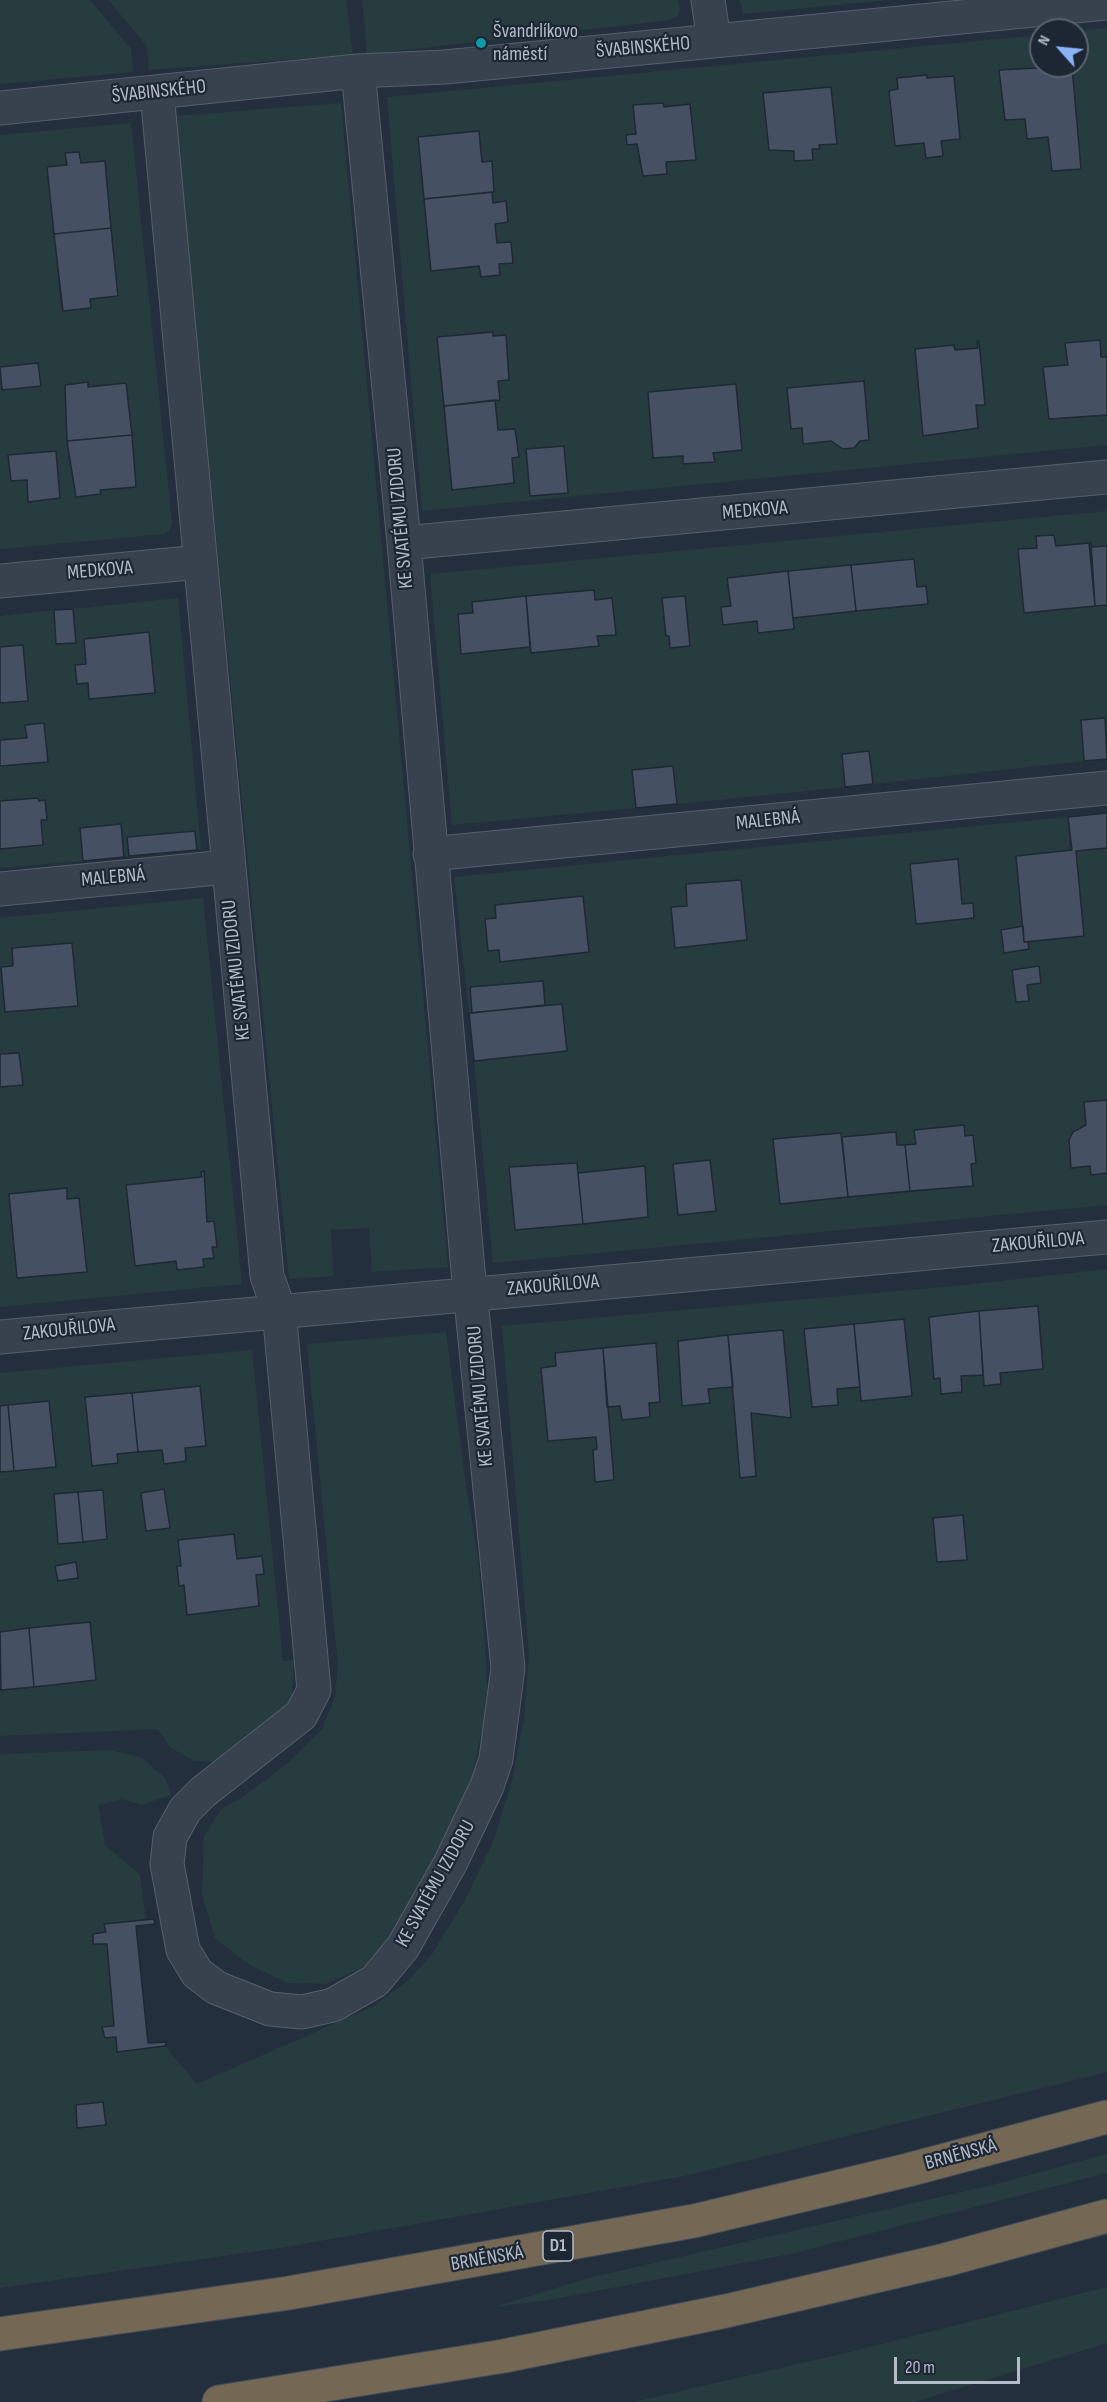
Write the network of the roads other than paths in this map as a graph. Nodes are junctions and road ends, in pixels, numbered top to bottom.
1 (708, 0) edge
2 (1107, 3) edge
3 (714, 41) junction
4 (358, 71) junction
5 (157, 93) junction
6 (0, 108) edge
7 (1107, 477) edge
8 (404, 543) junction
9 (200, 562) junction
10 (0, 580) edge
11 (1107, 788) edge
12 (430, 854) junction
13 (227, 867) junction
14 (0, 889) edge
15 (1107, 1237) edge
16 (471, 1294) junction
17 (279, 1310) junction
18 (0, 1337) edge
19 (1107, 2117) edge
20 (1107, 2216) edge
21 (0, 2334) edge
22 (219, 2402) edge

1 - 3 street
2 - 3 street, ŠVABINSKÉHO
3 - 4 street, ŠVABINSKÉHO
4 - 5 street, ŠVABINSKÉHO
4 - 8 street, KE SVATÉMU IZIDORU
5 - 6 street, ŠVABINSKÉHO
5 - 9 street, KE SVATÉMU IZIDORU
7 - 8 street, MEDKOVA
8 - 12 street, KE SVATÉMU IZIDORU
9 - 10 street, MEDKOVA
9 - 13 street, KE SVATÉMU IZIDORU
11 - 12 street, MALEBNÁ
12 - 16 street, KE SVATÉMU IZIDORU
13 - 14 street, MALEBNÁ
13 - 17 street, KE SVATÉMU IZIDORU
15 - 16 street, ZAKOUŘILOVA
16 - 17 street, ZAKOUŘILOVA
16 - 17 street, KE SVATÉMU IZIDORU
17 - 18 street, ZAKOUŘILOVA
19 - 21 highway, BRNĚNSKÁ / D1
20 - 22 highway

